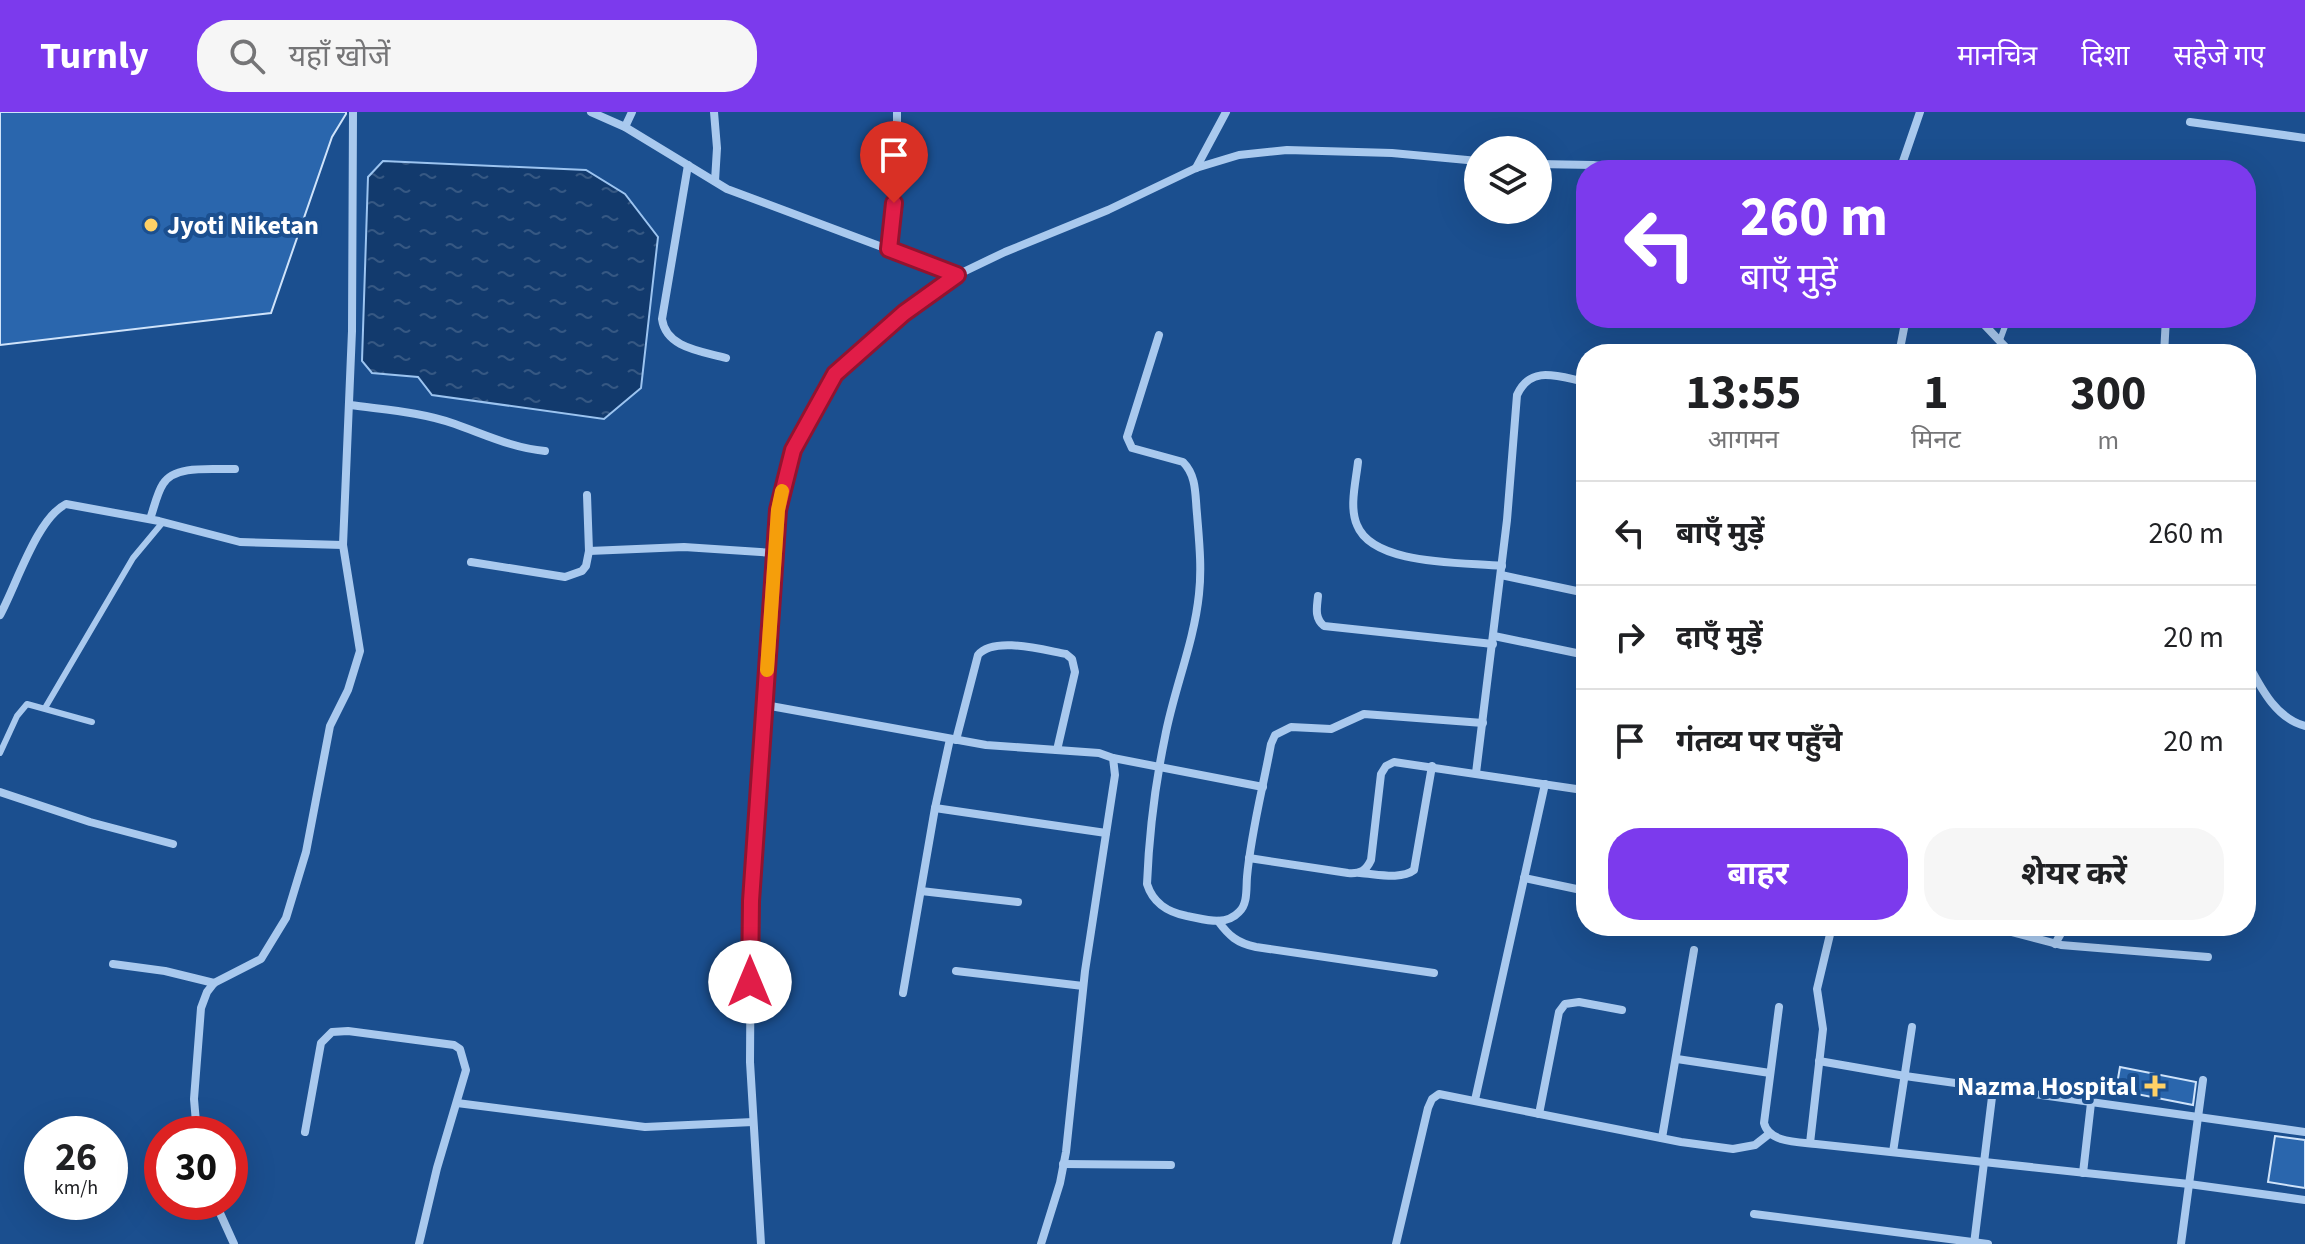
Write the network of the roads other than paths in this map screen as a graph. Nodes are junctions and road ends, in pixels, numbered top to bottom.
1 (353, 112) edge
2 (591, 112) edge
3 (632, 112) edge
4 (714, 112) edge
5 (897, 112) edge
6 (1226, 112) edge
7 (1920, 112) edge
8 (2190, 122) dead end
9 (625, 127) junction
10 (2305, 138) edge
11 (1464, 160) edge
12 (1903, 160) edge
13 (1552, 164) edge
14 (688, 165) junction
15 (1576, 165) edge
16 (1196, 168) junction
17 (715, 181) junction
18 (889, 249) junction
19 (957, 275) junction
20 (1988, 328) edge
21 (2004, 328) edge
22 (1159, 335) dead end
23 (2000, 340) junction
24 (2003, 344) edge
25 (726, 358) dead end
26 (1576, 380) edge
27 (350, 405) junction
28 (545, 451) dead end
29 (1358, 462) dead end
30 (235, 469) dead end
31 (587, 495) dead end
32 (150, 519) junction
33 (163, 522) junction
34 (343, 545) junction
35 (589, 551) junction
36 (775, 553) junction
37 (471, 562) dead end
38 (1502, 570) junction
39 (1576, 590) edge
40 (1318, 596) dead end
41 (0, 615) edge
42 (1494, 640) junction
43 (1576, 653) edge
44 (2256, 678) edge
45 (765, 705) junction
46 (45, 708) junction
47 (92, 722) dead end
48 (1483, 723) junction
49 (2305, 726) edge
50 (953, 740) junction
51 (1057, 750) junction
52 (0, 753) edge
53 (1113, 758) junction
54 (1160, 766) junction
55 (1432, 766) junction
56 (1476, 773) junction
57 (1545, 784) junction
58 (1263, 787) junction
59 (1576, 789) edge
60 (0, 792) edge
61 (935, 808) junction
62 (1106, 833) junction
63 (173, 844) dead end
64 (1249, 858) junction
65 (1360, 873) junction
66 (1524, 878) junction
67 (1576, 889) edge
68 (921, 891) junction
69 (1018, 902) dead end
70 (1218, 921) junction
71 (1830, 936) edge
72 (2026, 936) edge
73 (2059, 936) edge
74 (2055, 944) junction
75 (1694, 950) dead end
76 (2208, 957) dead end
77 (113, 964) dead end
78 (956, 971) dead end
79 (1434, 973) dead end
80 (214, 983) junction
81 (1083, 986) junction
82 (903, 993) dead end
83 (1779, 1007) dead end
84 (1622, 1010) dead end
85 (1912, 1027) dead end
86 (1677, 1059) junction
87 (1819, 1061) junction
88 (1770, 1073) junction
89 (1905, 1076) junction
90 (2203, 1080) dead end
91 (1993, 1089) junction
92 (1475, 1100) junction
93 (457, 1103) junction
94 (2091, 1103) junction
95 (1539, 1114) junction
96 (195, 1116) edge
97 (2197, 1118) junction
98 (753, 1122) junction
99 (305, 1132) dead end
100 (2305, 1132) edge
101 (1769, 1134) junction
102 (1662, 1138) junction
103 (1810, 1143) junction
104 (1893, 1152) junction
105 (1985, 1162) junction
106 (1063, 1164) junction
107 (1171, 1165) dead end
108 (2083, 1173) junction
109 (2189, 1184) junction
110 (2305, 1200) edge
111 (1754, 1214) dead end
112 (223, 1220) edge
113 (1974, 1243) edge
114 (234, 1244) edge
115 (419, 1244) edge
116 (761, 1244) edge
117 (1041, 1244) edge
118 (1396, 1244) edge
119 (1988, 1244) edge
120 (2181, 1244) edge

1 - 27 street
2 - 9 street
3 - 9 street
4 - 17 street
5 - 18 street
6 - 16 street
7 - 12 street
8 - 10 street
9 - 14 street
11 - 16 street
13 - 15 street
14 - 17 street
14 - 25 street
16 - 19 street
17 - 18 street
18 - 19 street
19 - 36 street
20 - 23 street
21 - 23 lane
22 - 54 street
23 - 24 street
26 - 38 street
27 - 28 street
27 - 34 street
29 - 38 street
30 - 32 street
31 - 35 street
32 - 33 street
32 - 41 street
33 - 34 street
33 - 46 lane
34 - 80 street
35 - 36 street
35 - 37 street
36 - 45 street
38 - 39 street
38 - 42 street
40 - 42 street
42 - 43 street
42 - 48 street
44 - 49 street
45 - 50 street
45 - 98 street
46 - 47 lane
46 - 52 lane
48 - 56 street
48 - 58 street
50 - 51 street
50 - 51 street
50 - 61 street
51 - 53 street
53 - 54 street
53 - 62 street
54 - 58 street
54 - 70 street
55 - 56 street
55 - 65 street
55 - 65 street
56 - 57 street
57 - 59 street
57 - 66 street
58 - 64 street
60 - 63 street
61 - 62 street
61 - 68 street
62 - 81 street
64 - 65 street
64 - 70 street
66 - 67 street
66 - 92 street
68 - 69 street
68 - 82 street
70 - 79 street
71 - 87 street
72 - 74 street
73 - 74 street
74 - 76 street
75 - 86 street
77 - 80 street
78 - 81 street
80 - 96 street
81 - 106 street
83 - 88 street
84 - 95 street
85 - 89 street
86 - 88 street
86 - 102 street
87 - 89 street
87 - 103 street
88 - 101 street
89 - 91 street
89 - 104 street
90 - 97 street
91 - 94 street
91 - 105 street
92 - 95 street
92 - 118 street
93 - 98 street
93 - 99 street
93 - 115 street
94 - 97 street
94 - 108 street
95 - 102 street
97 - 100 street
97 - 109 street
98 - 116 street
101 - 102 street
101 - 103 street
103 - 104 street
104 - 105 street
105 - 108 street
105 - 113 street
106 - 107 street
106 - 117 street
108 - 109 street
109 - 110 street
109 - 120 street
111 - 113 street
112 - 114 street
113 - 119 street

